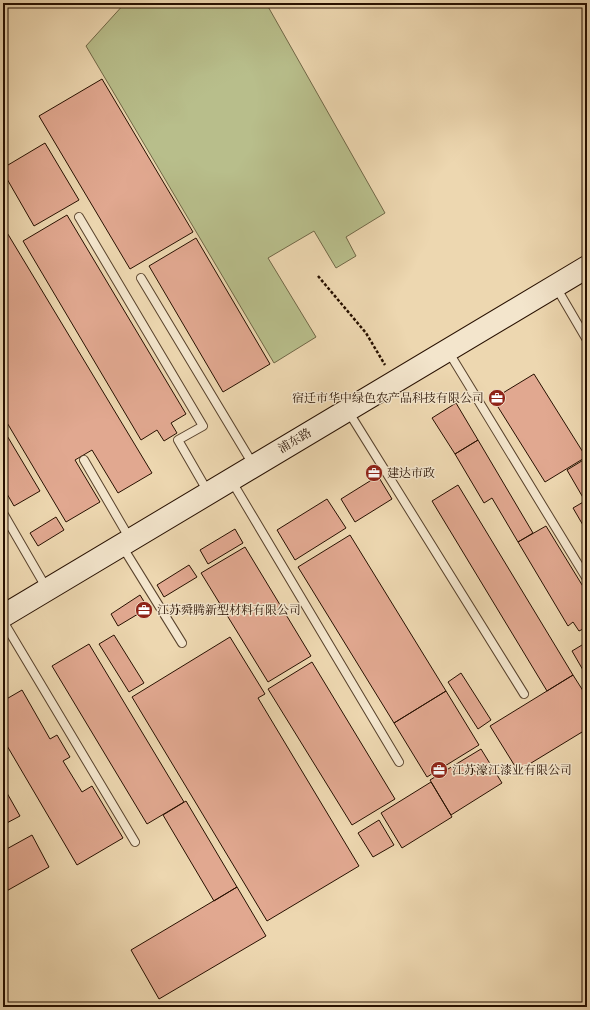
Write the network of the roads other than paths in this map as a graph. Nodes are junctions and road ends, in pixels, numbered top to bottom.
1 (79, 217) dead end
2 (587, 267) edge
3 (140, 278) dead end
4 (555, 286) junction
5 (587, 340) edge
6 (447, 350) junction
7 (348, 410) junction
8 (84, 460) dead end
9 (254, 466) junction
10 (231, 480) junction
11 (208, 493) junction
12 (3, 513) edge
13 (126, 542) junction
14 (587, 579) edge
15 (47, 589) junction
16 (3, 616) edge
17 (3, 621) edge
18 (182, 643) dead end
19 (524, 694) dead end
20 (399, 762) dead end
21 (135, 842) dead end

1 - 11 lane
2 - 4 street, 浦东路
3 - 9 lane
4 - 5 lane
4 - 6 street, 浦东路
6 - 7 street, 浦东路
6 - 14 lane
7 - 9 street, 浦东路
7 - 19 lane
8 - 13 lane
9 - 10 street, 浦东路
10 - 11 street, 浦东路
10 - 20 lane
11 - 13 street, 浦东路
12 - 15 lane
13 - 15 street, 浦东路
13 - 18 lane
15 - 16 street, 浦东路
17 - 21 lane

